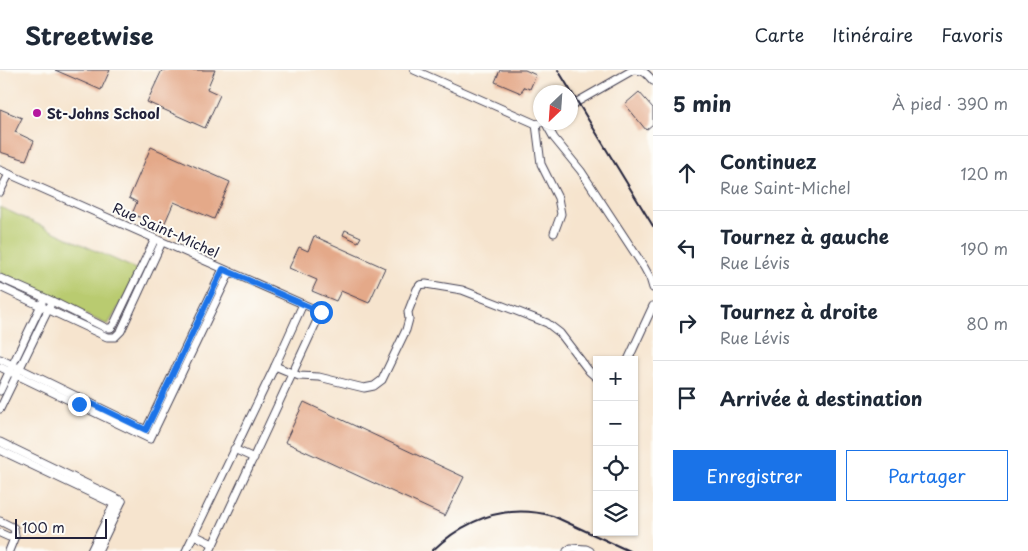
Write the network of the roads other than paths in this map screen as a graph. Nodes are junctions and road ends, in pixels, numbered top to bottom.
1 (414, 70) edge
2 (653, 81) edge
3 (578, 101) edge
4 (533, 120) edge
5 (541, 130) edge
6 (547, 130) edge
7 (3, 172) edge
8 (0, 192) edge
9 (554, 233) dead end
10 (159, 240) junction
11 (226, 270) junction
12 (0, 278) edge
13 (0, 287) edge
14 (653, 288) edge
15 (48, 299) junction
16 (303, 304) junction
17 (653, 306) edge
18 (44, 308) junction
19 (111, 328) junction
20 (115, 337) junction
21 (188, 352) junction
22 (630, 356) edge
23 (0, 359) edge
24 (0, 366) edge
25 (275, 366) junction
26 (14, 370) junction
27 (293, 374) junction
28 (593, 374) edge
29 (0, 391) edge
30 (80, 402) junction
31 (0, 409) edge
32 (146, 430) junction
33 (150, 439) junction
34 (0, 442) edge
35 (234, 449) junction
36 (0, 450) edge
37 (254, 458) junction
38 (50, 469) junction
39 (122, 501) junction
40 (114, 504) junction
41 (0, 521) edge
42 (0, 533) edge
43 (194, 535) junction
44 (15, 536) junction
45 (211, 547) edge
46 (9, 551) edge
47 (91, 551) edge
48 (98, 551) edge
49 (186, 551) edge
50 (568, 551) edge
51 (590, 551) edge

1 - 4 street
2 - 3 street
5 - 9 street
6 - 14 street
7 - 8 street
7 - 10 street, Rue Saint-Michel
10 - 11 street, Rue Saint-Michel
10 - 19 street
10 - 20 street
11 - 16 street, Rue Saint-Michel
11 - 21 street
12 - 15 street
13 - 18 street
15 - 18 street
15 - 19 street
16 - 25 street
16 - 27 street, Rue Saint-Michel
17 - 22 street
18 - 20 street
18 - 26 street
19 - 20 street
21 - 32 street
21 - 33 street
23 - 26 street
24 - 26 street
25 - 27 street
25 - 35 street
26 - 29 street
26 - 30 street
26 - 31 street
27 - 28 street
27 - 37 street
30 - 32 street
30 - 33 street
32 - 33 street
34 - 38 street
35 - 37 street
35 - 43 street
36 - 38 street
37 - 45 street
38 - 39 street
38 - 40 street
39 - 40 street
39 - 48 street
40 - 47 street
41 - 44 street
42 - 44 street
43 - 45 street
43 - 49 street
44 - 46 street
50 - 51 street

